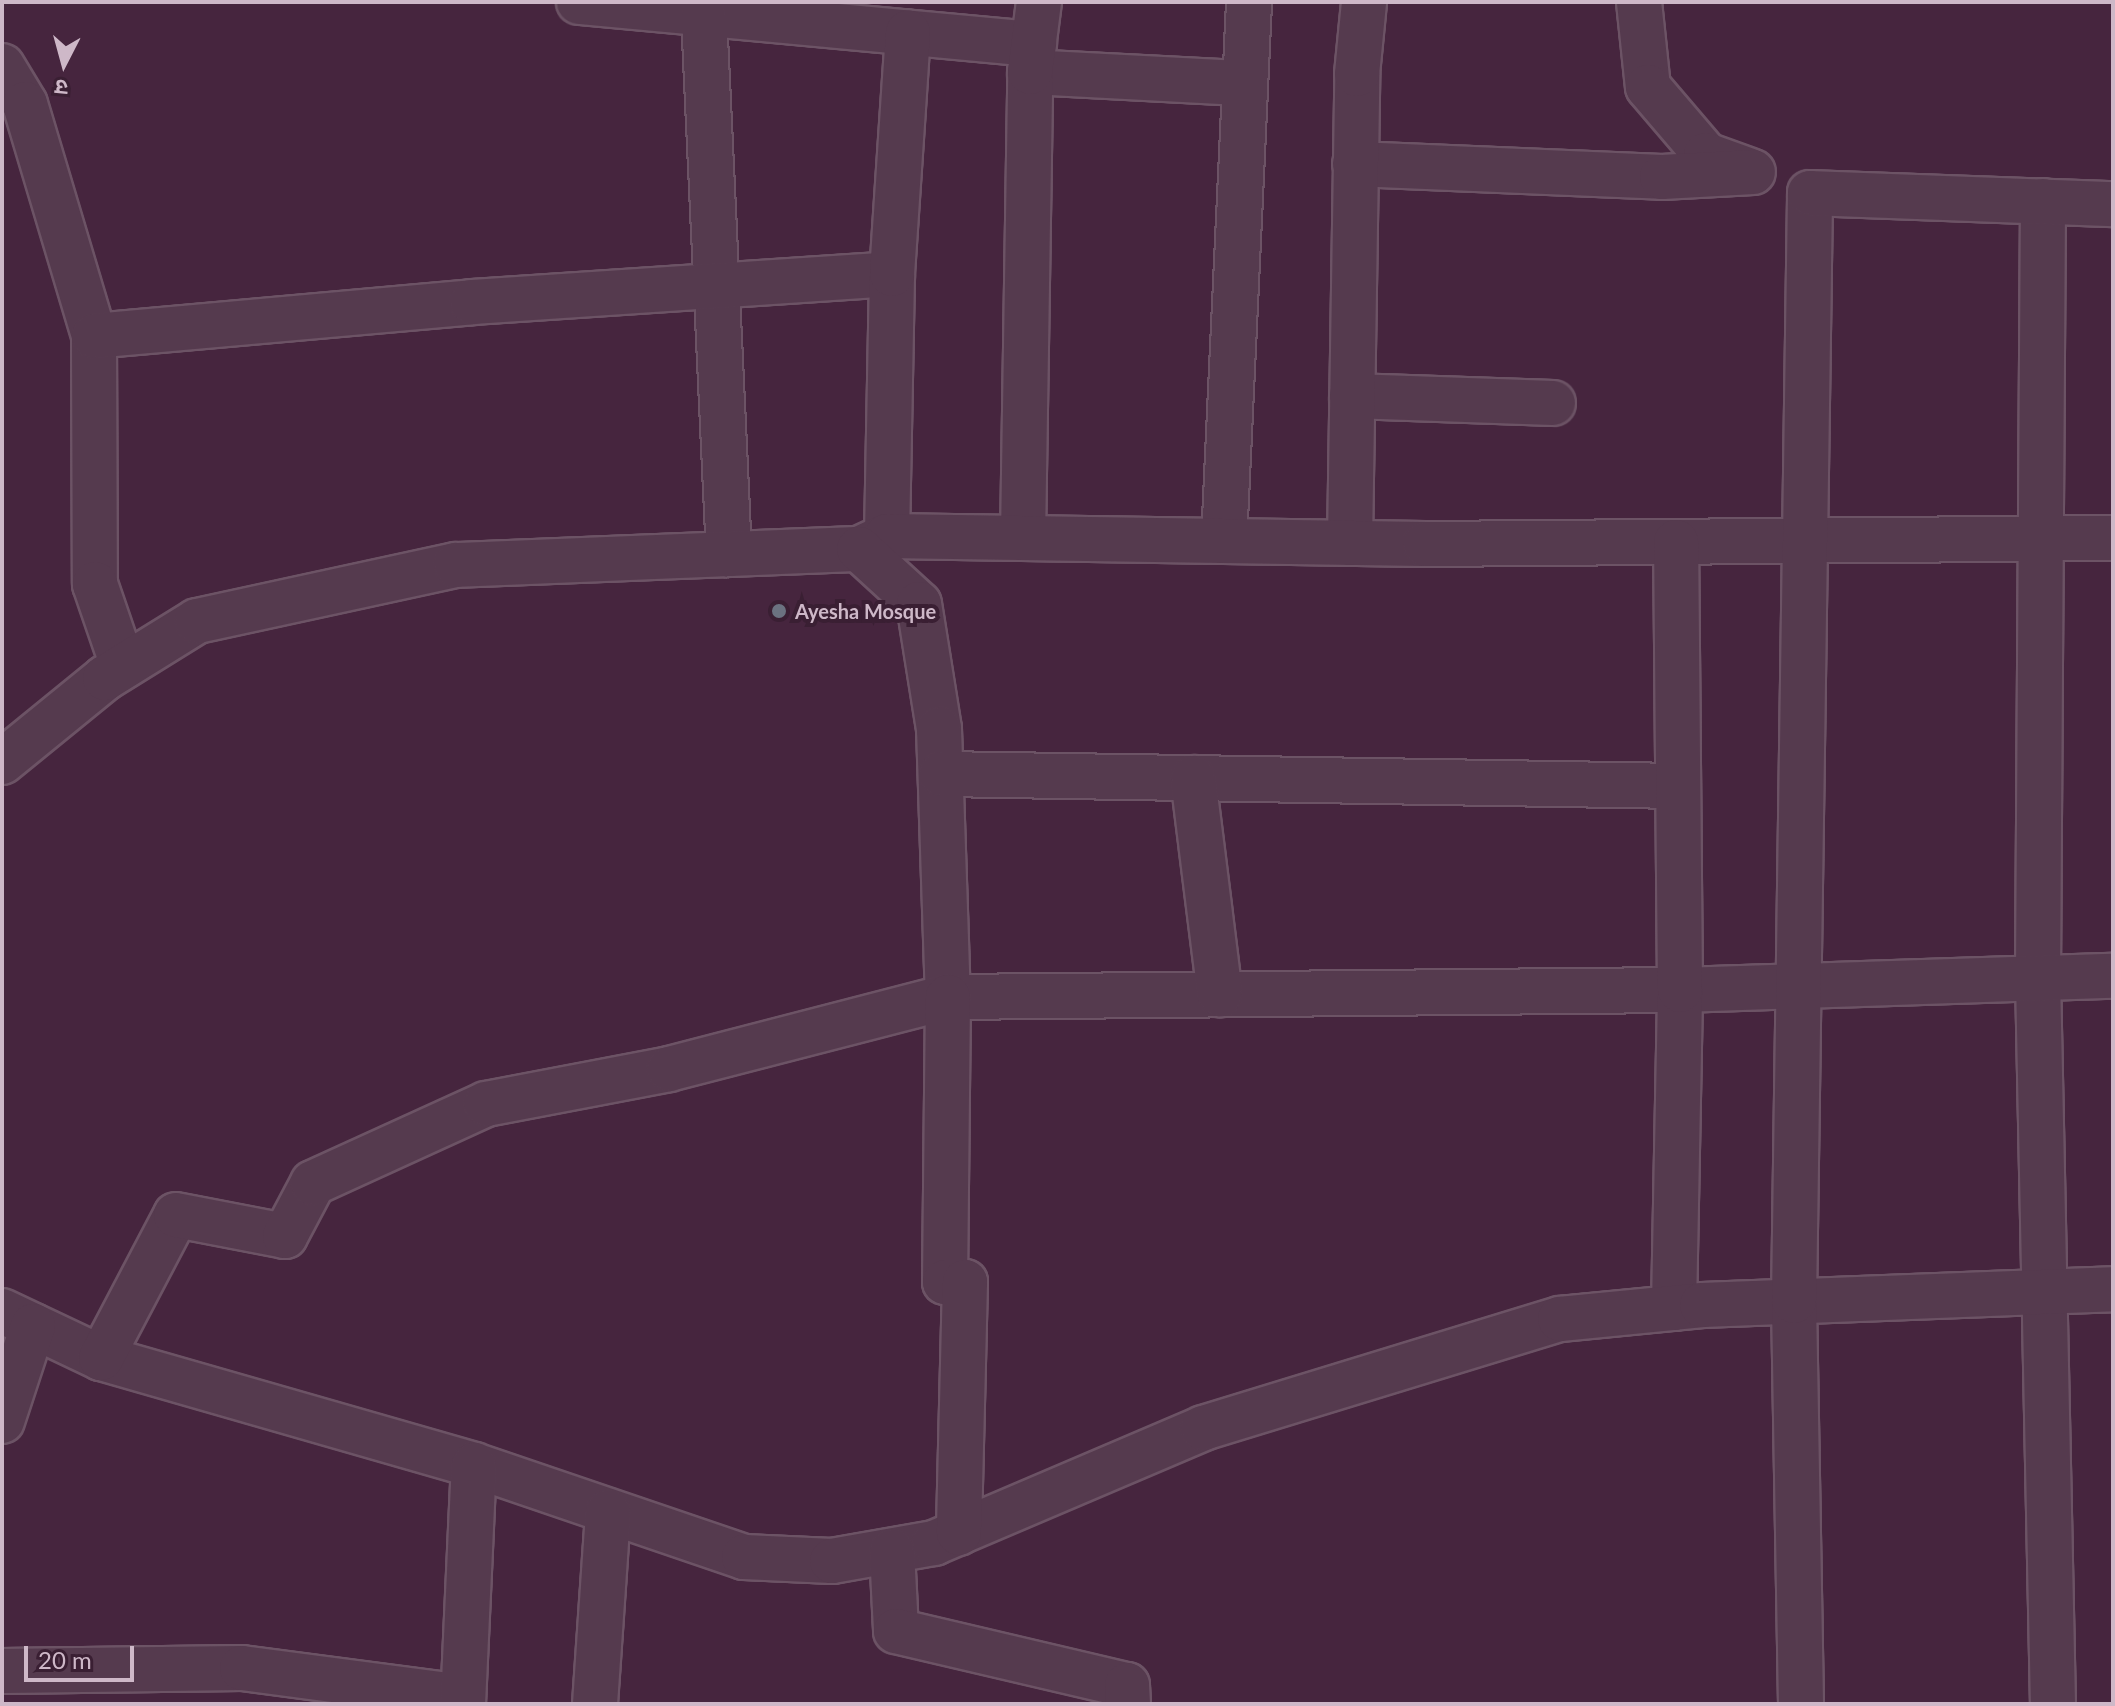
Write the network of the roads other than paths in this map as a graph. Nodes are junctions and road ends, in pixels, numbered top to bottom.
1 (579, 2) edge
2 (1249, 2) edge
3 (1364, 2) edge
4 (1639, 2) edge
5 (704, 16) junction
6 (908, 33) junction
7 (1034, 39) edge
8 (2, 66) edge
9 (1242, 83) junction
10 (1355, 164) junction
11 (1753, 172) junction
12 (1810, 193) junction
13 (2043, 201) junction
14 (2113, 204) edge
15 (892, 274) junction
16 (713, 288) junction
17 (94, 336) junction
18 (1352, 396) junction
19 (1553, 403) dead end
20 (1023, 538) junction
21 (2113, 538) edge
22 (2042, 539) junction
23 (1224, 541) junction
24 (1805, 541) junction
25 (873, 542) junction
26 (1676, 542) junction
27 (1350, 543) junction
28 (729, 554) junction
29 (123, 666) junction
30 (2, 762) edge
31 (941, 774) junction
32 (1193, 778) junction
33 (1678, 786) junction
34 (2113, 976) edge
35 (2038, 978) junction
36 (1803, 983) junction
37 (1680, 990) junction
38 (1220, 994) junction
39 (948, 997) junction
40 (2113, 1289) edge
41 (2047, 1292) junction
42 (1794, 1301) junction
43 (1674, 1308) junction
44 (17, 1318) edge
45 (101, 1358) junction
46 (2, 1421) edge
47 (474, 1465) junction
48 (608, 1511) junction
49 (959, 1533) junction
50 (892, 1551) junction
51 (2, 1671) edge
52 (463, 1701) edge
53 (595, 1704) edge
54 (1128, 1704) edge
55 (1801, 1704) edge
56 (2053, 1704) edge

1 - 5 street
2 - 9 street
3 - 10 street
4 - 11 street
5 - 6 street
5 - 16 street
6 - 7 street
6 - 15 street
7 - 9 street
7 - 20 street
8 - 17 street
9 - 23 street
10 - 11 street
10 - 18 street
11 - 12 street
12 - 13 street
12 - 24 street
13 - 14 street
13 - 22 street
15 - 16 street
15 - 25 street
16 - 17 street
16 - 28 street
17 - 29 street
18 - 19 street
18 - 27 street
20 - 23 street
20 - 25 street
21 - 22 street
22 - 24 street
22 - 35 street
23 - 27 street
24 - 26 street
24 - 36 street
25 - 28 street
25 - 31 street
26 - 27 street
26 - 33 street
28 - 29 street
29 - 30 street
31 - 32 street
31 - 39 street
32 - 33 street
32 - 38 street
33 - 37 street
34 - 35 street
35 - 36 street
35 - 41 street
36 - 37 street
36 - 42 street
37 - 38 street
37 - 43 street
38 - 39 street
39 - 45 street
39 - 49 street
40 - 41 street
41 - 42 street
41 - 56 street
42 - 43 street
42 - 55 street
43 - 49 street
44 - 45 street
44 - 46 street
45 - 47 street
47 - 48 street
47 - 52 street
48 - 50 street
48 - 53 street
49 - 50 street
50 - 54 street
51 - 52 street

